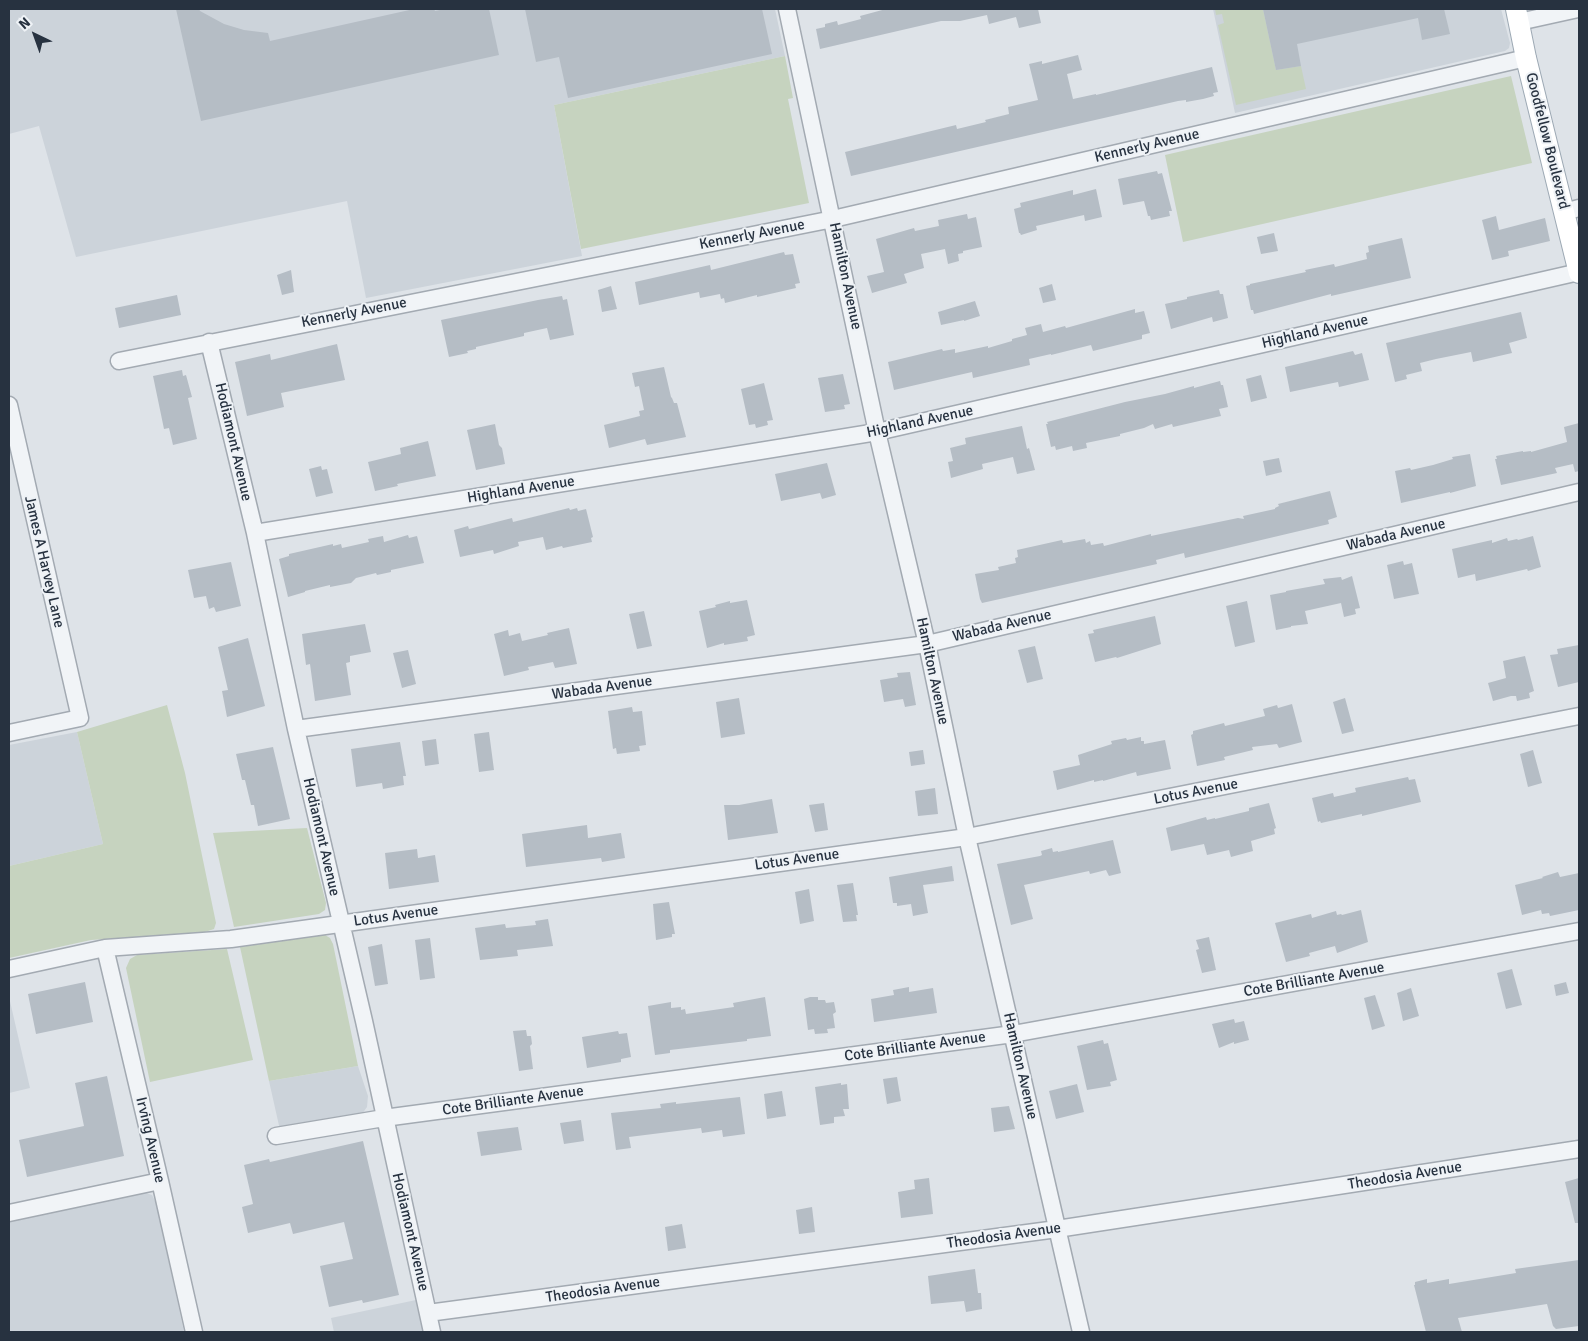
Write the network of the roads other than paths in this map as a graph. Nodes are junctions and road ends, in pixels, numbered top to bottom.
1 (788, 9) edge
2 (1578, 9) edge
3 (1518, 15) edge
4 (1526, 58) junction
5 (1572, 210) edge
6 (833, 219) junction
7 (1579, 272) edge
8 (209, 342) junction
9 (119, 361) dead end
10 (9, 405) edge
11 (877, 432) junction
12 (1579, 492) edge
13 (254, 534) junction
14 (927, 644) junction
15 (1579, 716) edge
16 (296, 729) junction
17 (9, 733) edge
18 (967, 837) junction
19 (341, 924) junction
20 (1579, 931) edge
21 (105, 948) junction
22 (9, 969) edge
23 (1013, 1034) junction
24 (384, 1118) junction
25 (276, 1136) dead end
26 (1579, 1150) edge
27 (160, 1181) junction
28 (9, 1213) edge
29 (1056, 1229) junction
30 (428, 1313) junction
31 (194, 1332) edge
32 (432, 1332) edge
33 (1081, 1332) edge

1 - 6 street, Hamilton Avenue
2 - 3 street
3 - 4 main road, Goodfellow Boulevard
4 - 5 main road, Goodfellow Boulevard
4 - 6 street, Kennerly Avenue
5 - 7 main road, Goodfellow Boulevard
6 - 8 street, Kennerly Avenue
6 - 11 street, Hamilton Avenue
7 - 11 street, Highland Avenue
8 - 9 street, Kennerly Avenue
8 - 13 street, Hodiamont Avenue
10 - 17 street, James A Harvey Lane
11 - 13 street, Highland Avenue
11 - 14 street, Hamilton Avenue
12 - 14 street, Wabada Avenue
13 - 16 street, Hodiamont Avenue
14 - 16 street, Wabada Avenue
14 - 18 street, Hamilton Avenue
15 - 18 street, Lotus Avenue
16 - 19 street, Hodiamont Avenue
18 - 19 street, Lotus Avenue
18 - 23 street, Hamilton Avenue
19 - 21 street, Lotus Avenue
19 - 24 street, Hodiamont Avenue
20 - 23 street, Cote Brilliante Avenue
21 - 22 street, Lotus Avenue
21 - 27 street, Irving Avenue
23 - 24 street, Cote Brilliante Avenue
23 - 29 street, Hamilton Avenue
24 - 25 street, Cote Brilliante Avenue
24 - 30 street, Hodiamont Avenue
26 - 29 street, Theodosia Avenue
27 - 28 street
27 - 31 street, Irving Avenue
29 - 30 street, Theodosia Avenue
29 - 33 street, Hamilton Avenue
30 - 32 street, Hodiamont Avenue

